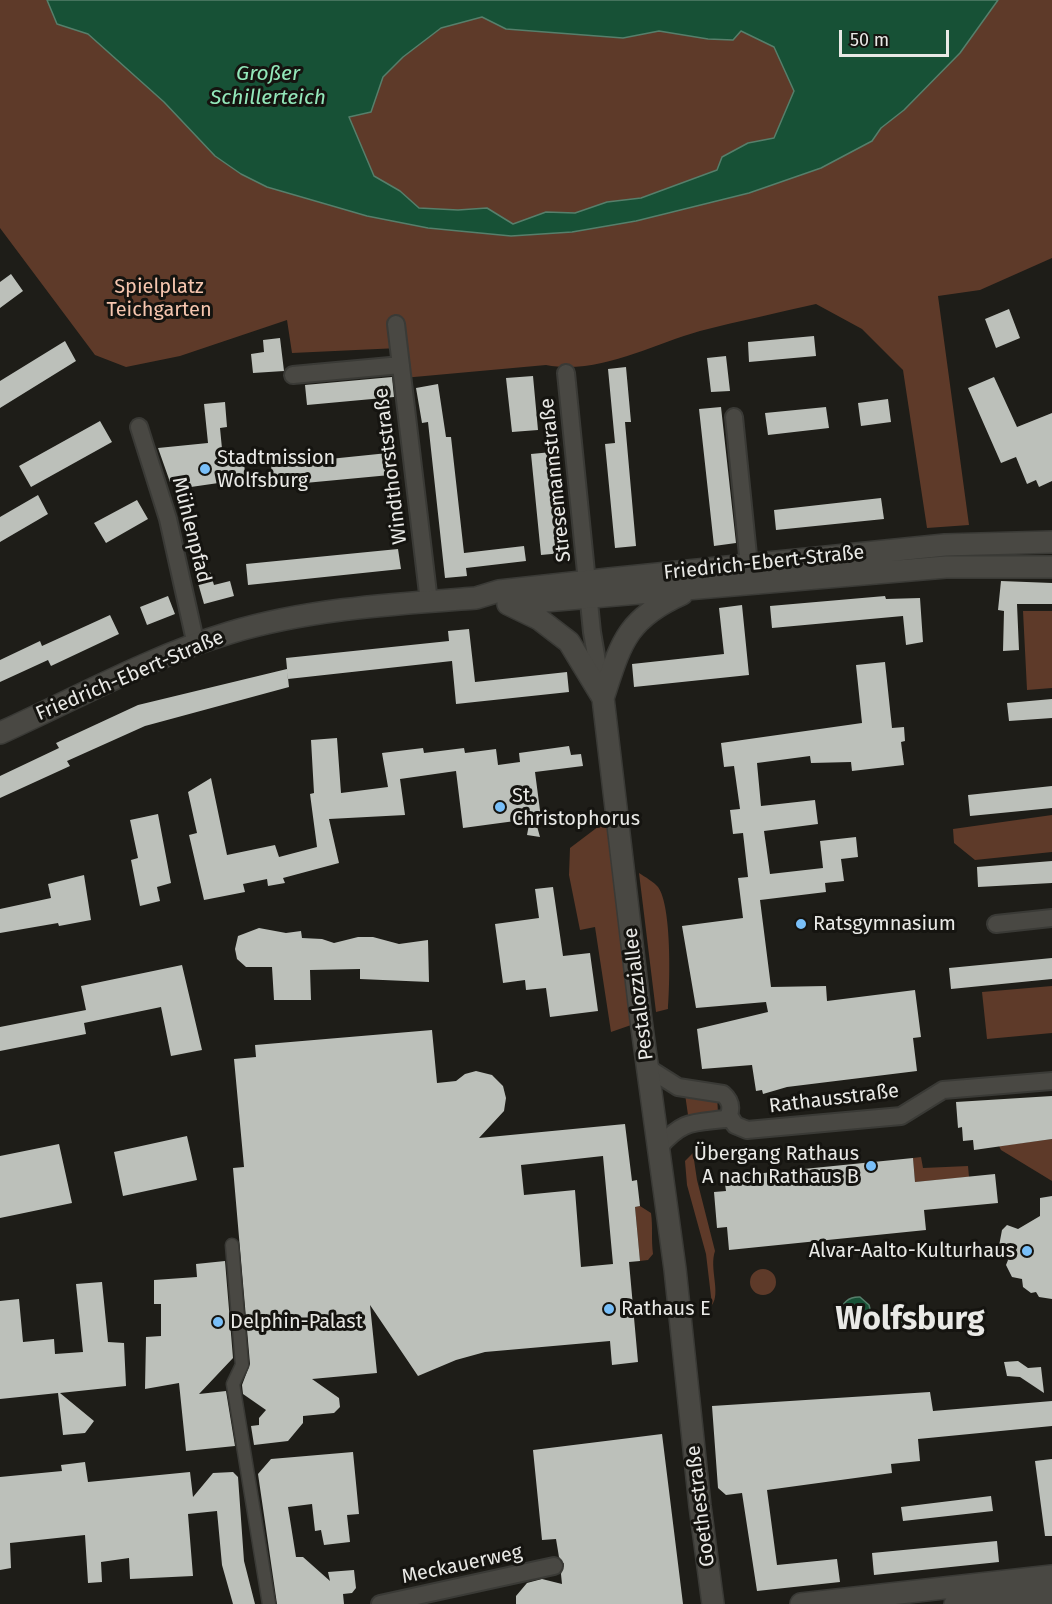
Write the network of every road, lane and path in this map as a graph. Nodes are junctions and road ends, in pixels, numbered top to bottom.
1 (396, 324) dead end
2 (401, 364) junction
3 (566, 373) dead end
4 (293, 375) dead end
5 (734, 417) dead end
6 (140, 427) dead end
7 (1052, 542) edge
8 (1052, 567) edge
9 (750, 575) junction
10 (588, 590) junction
11 (691, 590) junction
12 (476, 598) junction
13 (429, 602) junction
14 (508, 604) junction
15 (196, 645) junction
16 (603, 698) junction
17 (0, 733) edge
18 (1052, 918) edge
19 (996, 924) dead end
20 (648, 1068) junction
21 (1052, 1081) edge
22 (729, 1115) junction
23 (659, 1147) junction
24 (232, 1245) dead end
25 (690, 1407) joint
26 (554, 1566) dead end
27 (1052, 1576) edge
28 (1052, 1594) edge
29 (270, 1604) edge
30 (380, 1604) edge
31 (713, 1604) edge
32 (801, 1604) edge
33 (955, 1604) edge

1 - 2 street, Windthorststraße
2 - 4 street
2 - 13 street, Windthorststraße
3 - 10 street, Stresemannstraße
5 - 9 street
6 - 15 street, Mühlenpfad
7 - 9 street, Friedrich-Ebert-Straße
8 - 9 street, Friedrich-Ebert-Straße
9 - 10 street, Friedrich-Ebert-Straße
9 - 11 street, Friedrich-Ebert-Straße
10 - 11 street, Friedrich-Ebert-Straße
10 - 12 street, Friedrich-Ebert-Straße
10 - 14 street, Friedrich-Ebert-Straße
10 - 16 street, Pestalozziallee
11 - 16 street
12 - 13 street, Friedrich-Ebert-Straße
12 - 14 street, Friedrich-Ebert-Straße
13 - 15 street, Friedrich-Ebert-Straße
14 - 16 street
15 - 17 street, Friedrich-Ebert-Straße
16 - 20 street, Pestalozziallee
18 - 19 street
20 - 22 street, Rathausstraße
20 - 23 street, Pestalozziallee
21 - 22 street, Rathausstraße
22 - 23 street
23 - 25 street, Pestalozziallee
24 - 29 street
25 - 31 street, Goethestraße
26 - 30 street, Meckauerweg
27 - 32 street
28 - 33 street

